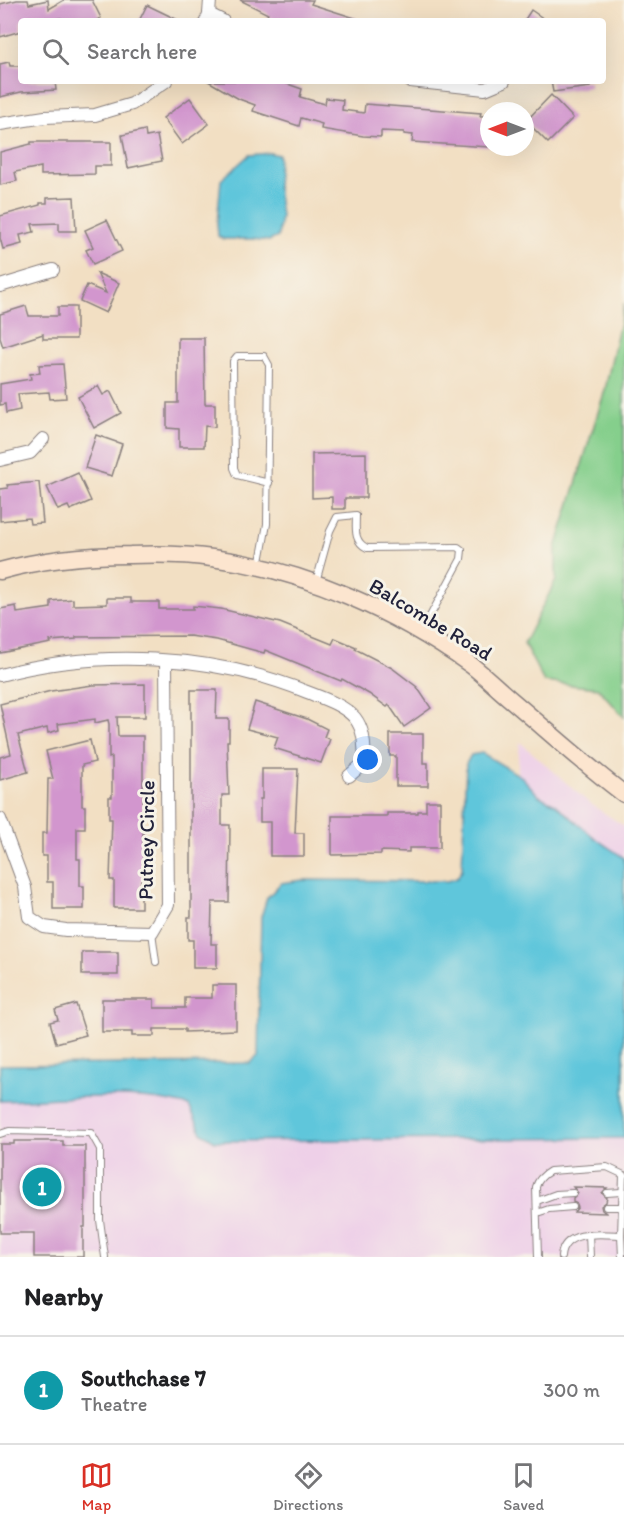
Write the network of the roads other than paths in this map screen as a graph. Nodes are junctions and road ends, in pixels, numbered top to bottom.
1 (210, 0) edge
2 (208, 17) edge
3 (162, 84) edge
4 (438, 84) edge
5 (497, 84) edge
6 (0, 124) edge
7 (53, 270) dead end
8 (0, 286) edge
9 (43, 440) dead end
10 (0, 459) edge
11 (269, 483) junction
12 (259, 567) junction
13 (0, 571) edge
14 (316, 583) junction
15 (420, 634) junction
16 (166, 660) junction
17 (0, 675) edge
18 (349, 776) dead end
19 (624, 794) edge
20 (0, 819) edge
21 (152, 932) junction
22 (156, 962) dead end
23 (0, 1134) edge
24 (624, 1175) edge
25 (573, 1192) dead end
26 (607, 1192) dead end
27 (621, 1192) junction
28 (537, 1201) junction
29 (573, 1207) dead end
30 (606, 1207) dead end
31 (621, 1207) junction
32 (537, 1213) junction
33 (589, 1234) junction
34 (621, 1235) junction
35 (105, 1257) edge
36 (538, 1257) edge
37 (561, 1257) edge
38 (590, 1257) edge
39 (622, 1257) edge

1 - 2 street
3 - 6 street
4 - 5 street
7 - 8 street
9 - 10 street
11 - 11 lane
11 - 12 lane
12 - 13 street, Balcombe Road
12 - 14 street, Balcombe Road
14 - 15 street, Balcombe Road
14 - 15 lane
15 - 19 street, Balcombe Road
16 - 17 street
16 - 18 street
16 - 21 street, Putney Circle
20 - 21 street
21 - 22 lane
23 - 35 lane
24 - 27 lane
24 - 28 lane
25 - 28 lane
26 - 27 lane
27 - 31 lane
28 - 32 lane
29 - 32 lane
30 - 31 lane
31 - 34 lane
32 - 36 lane
33 - 34 lane
33 - 37 lane
33 - 38 lane
34 - 39 lane

